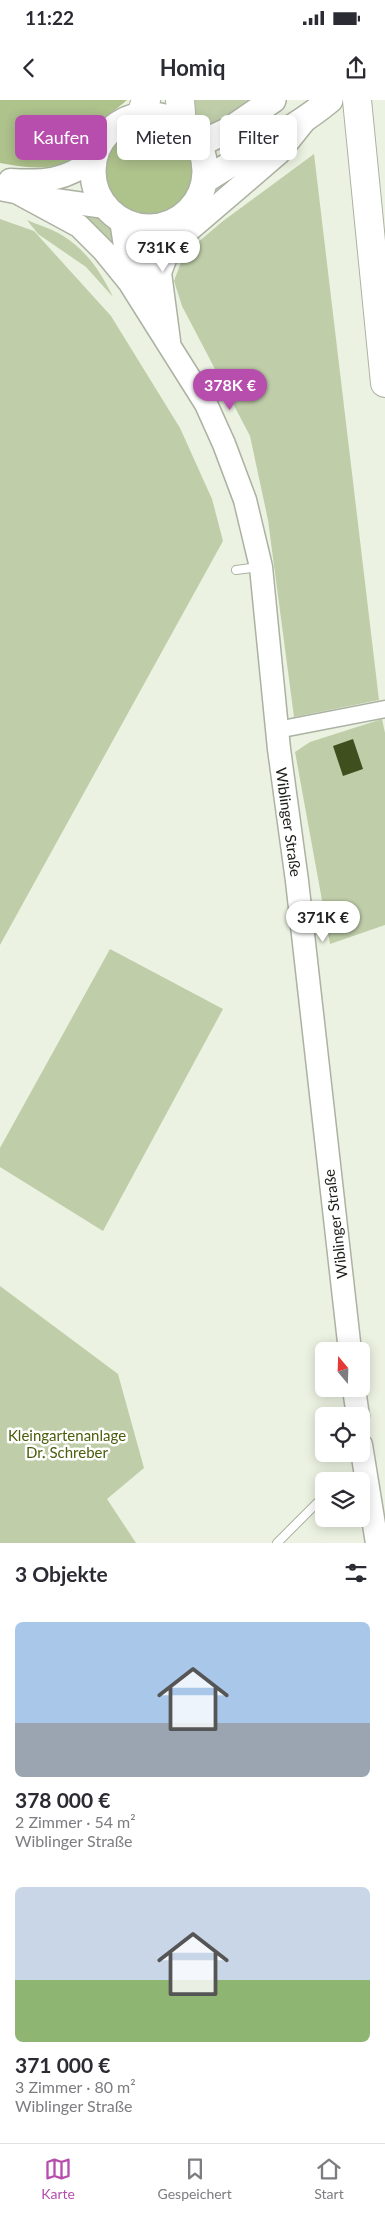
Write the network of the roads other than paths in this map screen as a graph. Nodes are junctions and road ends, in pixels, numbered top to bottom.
1 (273, 100) edge
2 (330, 100) edge
3 (357, 100) edge
4 (143, 107) edge
5 (159, 115) edge
6 (304, 121) junction
7 (210, 127) edge
8 (107, 133) edge
9 (92, 160) edge
10 (93, 160) edge
11 (204, 160) edge
12 (0, 179) edge
13 (204, 181) junction
14 (9, 191) edge
15 (113, 213) junction
16 (162, 226) junction
17 (131, 285) junction
18 (150, 316) junction
19 (170, 346) junction
20 (385, 383) edge
21 (261, 567) junction
22 (236, 570) dead end
23 (385, 709) edge
24 (277, 730) junction
25 (349, 1342) edge
26 (370, 1501) edge
27 (315, 1505) edge
28 (277, 1543) edge
29 (377, 1543) edge

1 - 7 main road
2 - 6 main road
3 - 20 highway
4 - 5 main road
4 - 8 main road
6 - 13 main road
6 - 19 main road
9 - 12 main road
10 - 15 main road
11 - 13 main road
13 - 16 main road
14 - 15 main road
14 - 17 main road
15 - 16 main road
15 - 17 main road, Wiblinger Straße
16 - 18 main road, Wiblinger Straße
17 - 18 main road, Wiblinger Straße
18 - 19 main road, Wiblinger Straße
19 - 21 main road, Wiblinger Straße
21 - 22 lane
21 - 24 main road, Wiblinger Straße
23 - 24 street
24 - 25 main road, Wiblinger Straße
26 - 29 main road
27 - 28 lane

